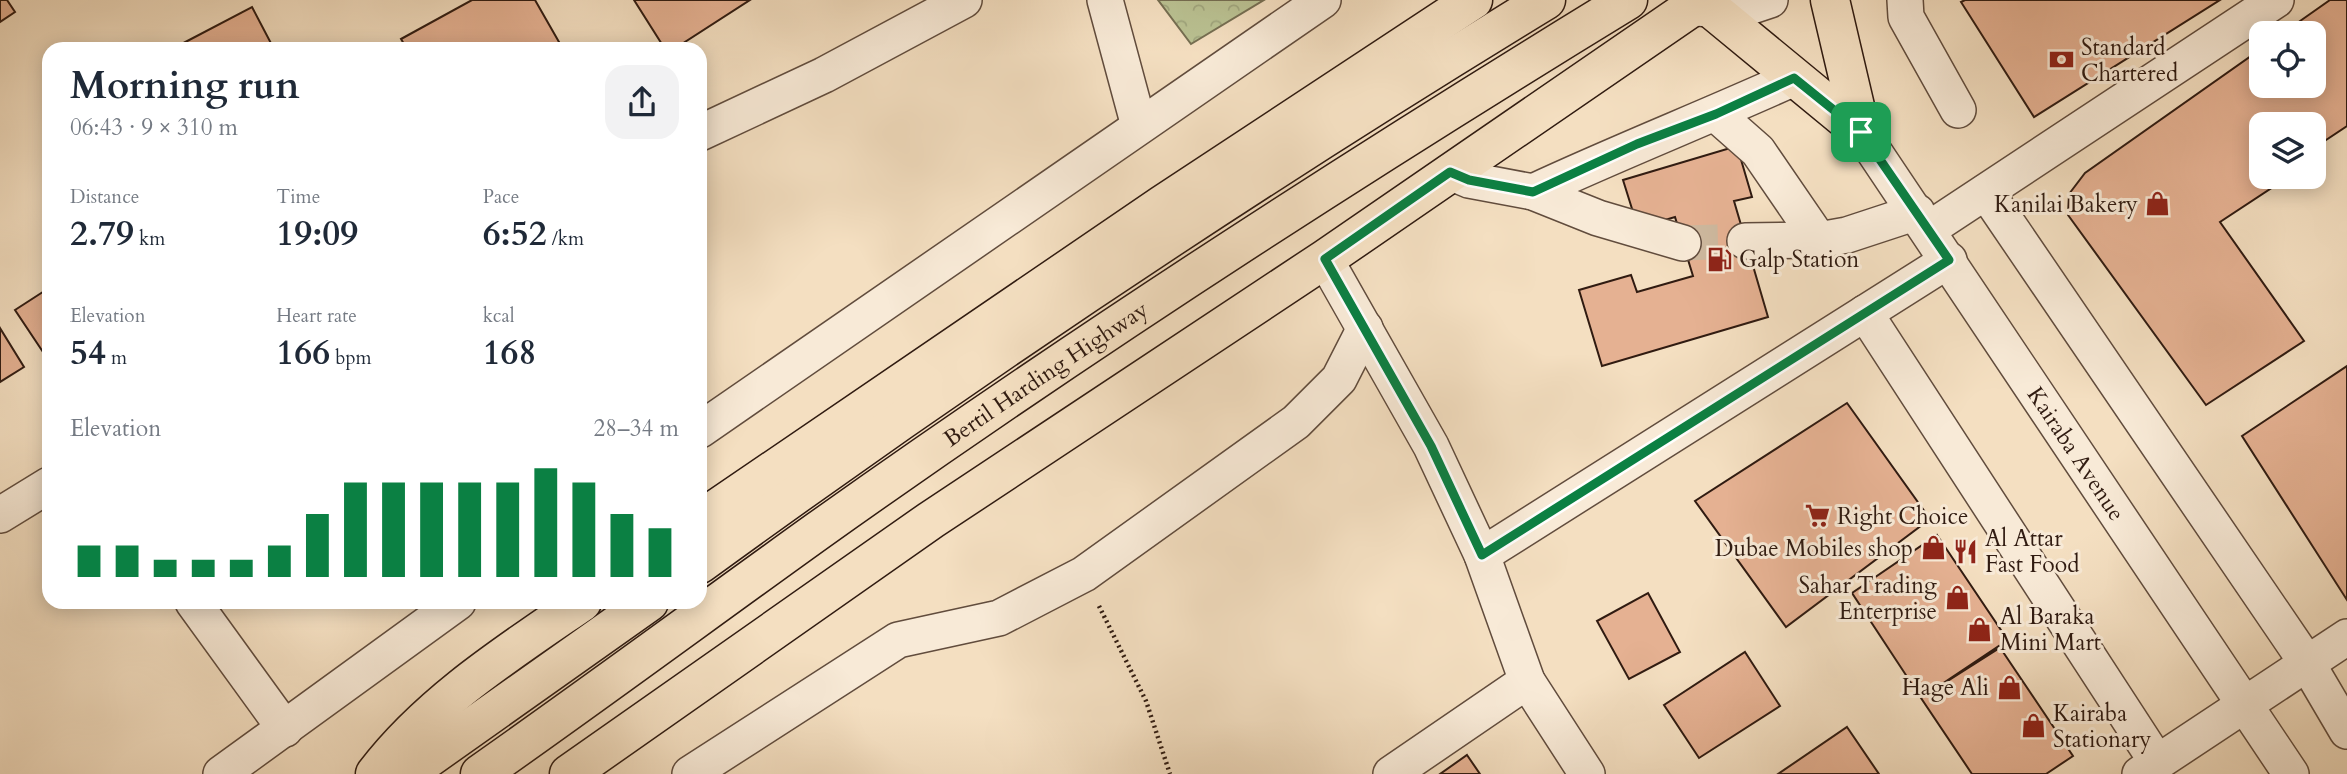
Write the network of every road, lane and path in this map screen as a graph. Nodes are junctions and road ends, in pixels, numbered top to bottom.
1 (964, 0) edge
2 (1105, 0) edge
3 (1323, 0) edge
4 (1473, 0) edge
5 (1546, 0) edge
6 (1628, 0) edge
7 (1770, 0) edge
8 (1830, 0) edge
9 (1905, 0) edge
10 (2276, 0) edge
11 (1695, 6) edge
12 (1794, 78) junction
13 (1958, 110) dead end
14 (1716, 114) junction
15 (1139, 126) junction
16 (707, 130) edge
17 (1861, 132) junction
18 (1450, 172) junction
19 (1533, 192) junction
20 (1986, 192) junction
21 (1923, 220) junction
22 (1819, 240) junction
23 (1745, 241) tunnel mouth
24 (1684, 243) tunnel mouth
25 (1325, 259) junction
26 (1949, 260) junction
27 (1865, 313) junction
28 (1365, 328) junction
29 (707, 425) edge
30 (42, 489) edge
31 (0, 515) edge
32 (707, 515) edge
33 (1482, 555) junction
34 (707, 559) edge
35 (1084, 574) junction
36 (198, 609) edge
37 (448, 609) edge
38 (572, 609) edge
39 (639, 609) edge
40 (2347, 637) edge
41 (2307, 663) junction
42 (1527, 681) junction
43 (2245, 703) junction
44 (285, 729) junction
45 (2347, 731) edge
46 (2148, 768) edge
47 (220, 774) edge
48 (375, 774) edge
49 (406, 774) edge
50 (480, 774) edge
51 (569, 774) edge
52 (690, 774) edge
53 (1170, 774) edge
54 (1391, 774) edge
55 (1587, 774) edge
56 (2291, 774) edge

1 - 16 street
2 - 15 street
3 - 15 street
4 - 32 main road
5 - 34 main road, Bertil Harding Highway
6 - 50 main road, Bertil Harding Highway
7 - 11 street
8 - 17 main road
9 - 13 street
10 - 20 street
11 - 12 main road
11 - 18 main road
12 - 14 street
12 - 17 main road
14 - 19 street
14 - 22 street
15 - 29 street
17 - 21 street, Kairaba Avenue
18 - 19 street
18 - 25 main road
19 - 24 street
20 - 21 street
20 - 41 street
21 - 22 street
21 - 26 street, Kairaba Avenue
22 - 23 street
25 - 28 street
25 - 51 main road
26 - 27 street
26 - 43 street, Kairaba Avenue
27 - 33 street
27 - 46 street
28 - 33 street
28 - 35 street
30 - 31 street
33 - 42 street
35 - 52 street
35 - 53 path
36 - 44 street
37 - 44 street
38 - 48 main road
39 - 49 main road
40 - 41 street
41 - 43 street
41 - 45 street
42 - 54 street
42 - 55 street
43 - 46 street
43 - 56 street, Kairaba Avenue
44 - 47 street

